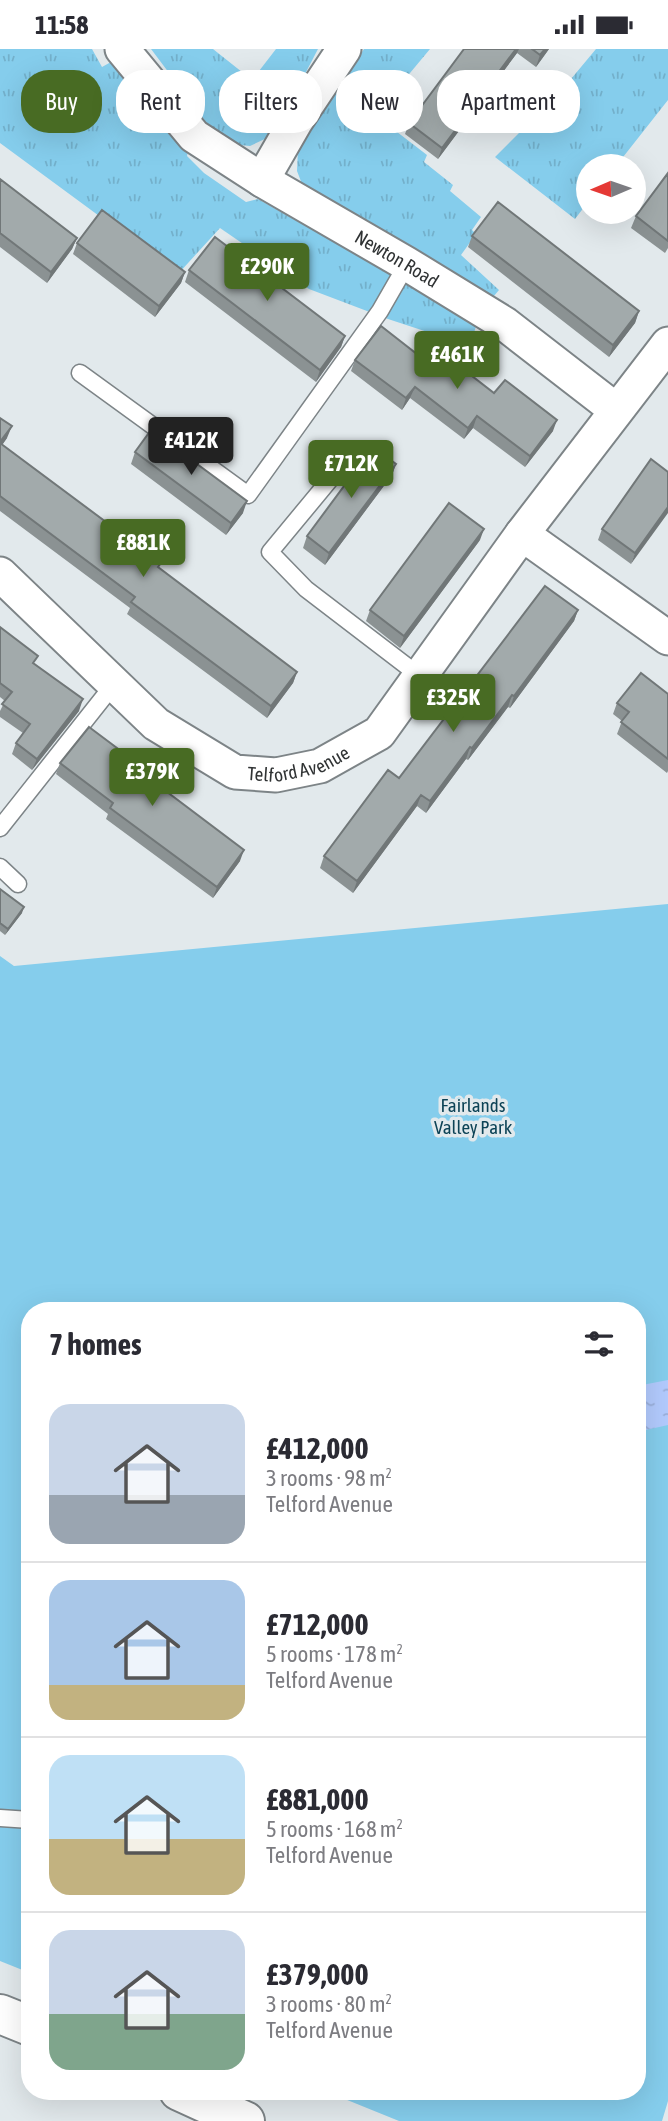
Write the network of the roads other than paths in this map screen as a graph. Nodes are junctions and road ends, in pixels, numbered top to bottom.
1 (122, 49) edge
2 (344, 49) edge
3 (262, 180) junction
4 (407, 264) junction
5 (668, 344) edge
6 (80, 373) dead end
7 (616, 409) junction
8 (347, 459) dead end
9 (522, 534) junction
10 (0, 574) edge
11 (668, 638) edge
12 (421, 677) junction
13 (114, 684) junction
14 (0, 828) edge
15 (0, 867) edge
16 (18, 884) dead end
17 (0, 1818) edge
18 (21, 1819) edge
19 (0, 2014) edge
20 (21, 2022) edge
21 (199, 2100) edge
22 (245, 2121) edge

1 - 3 street, Newton Road
2 - 3 street
3 - 4 street, Newton Road
4 - 6 lane
4 - 7 street, Newton Road
5 - 7 street, Telford Avenue
7 - 9 street, Telford Avenue
8 - 12 lane
9 - 11 street
9 - 12 street, Telford Avenue
10 - 13 street, Telford Avenue
12 - 13 street, Telford Avenue
13 - 14 lane
15 - 16 lane
17 - 18 lane
19 - 20 main road
21 - 22 main road

